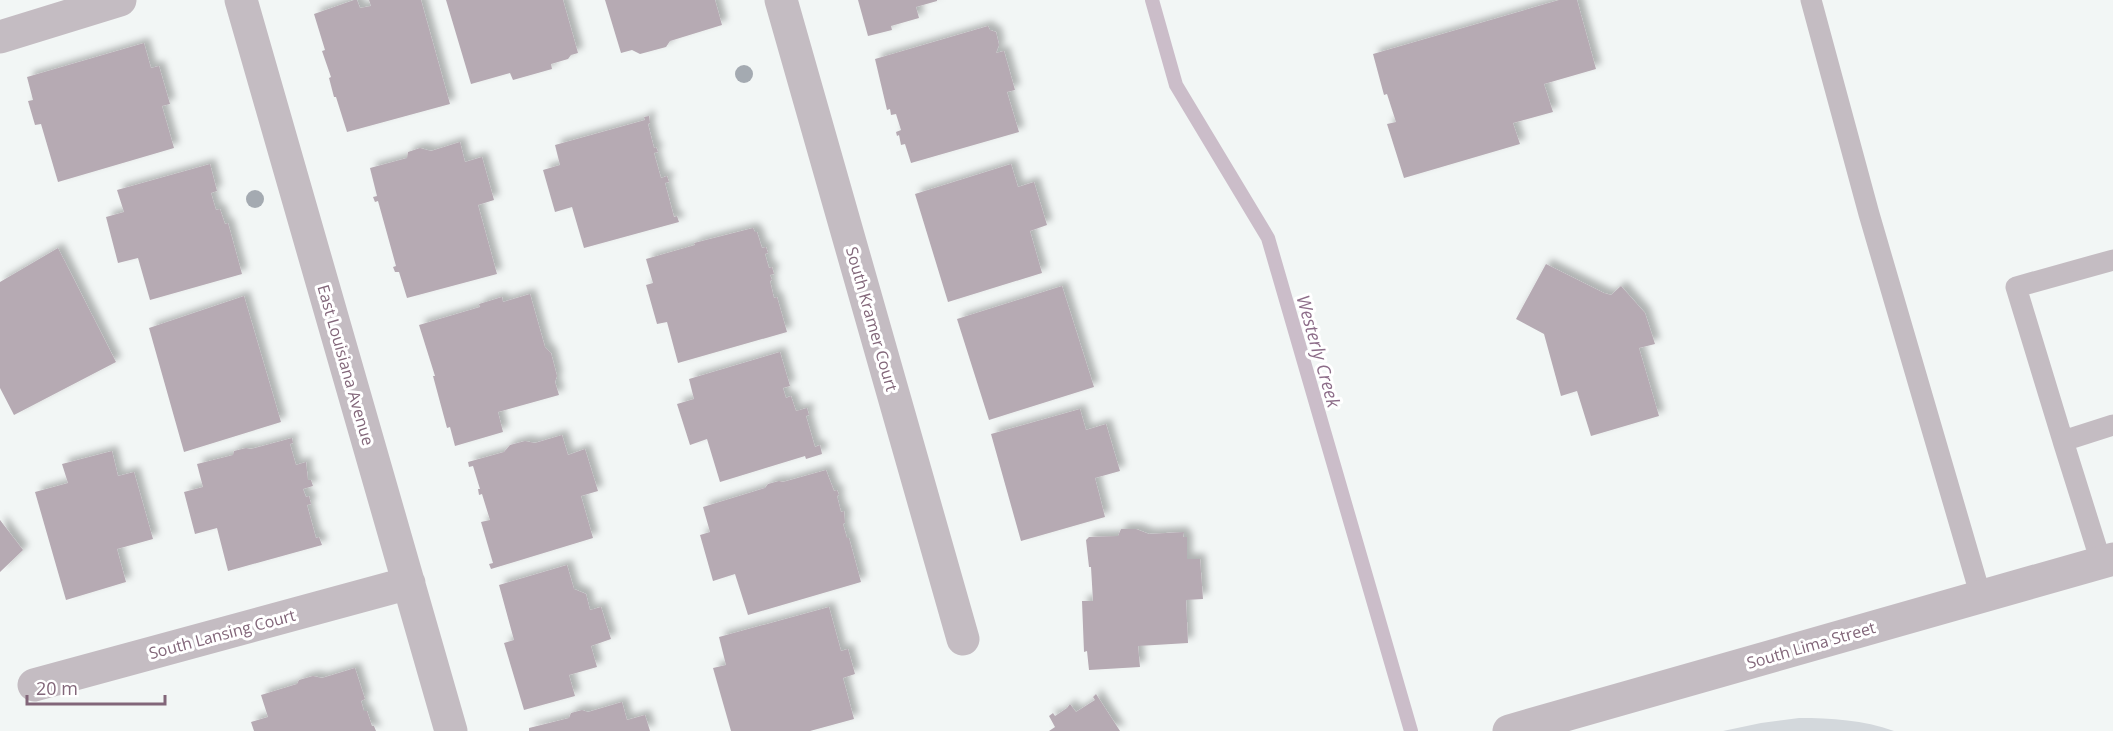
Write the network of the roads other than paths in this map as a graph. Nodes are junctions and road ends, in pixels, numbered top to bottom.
1 (120, 0) edge
2 (241, 0) edge
3 (781, 0) edge
4 (1810, 0) edge
5 (0, 37) edge
6 (2113, 260) edge
7 (2113, 425) edge
8 (2063, 441) junction
9 (2107, 561) edge
10 (409, 583) junction
11 (1981, 597) junction
12 (963, 639) dead end
13 (34, 686) dead end
14 (451, 731) edge
15 (1509, 731) edge

1 - 5 street
2 - 10 street, East Louisiana Avenue
3 - 12 street, South Kramer Court
4 - 11 lane
6 - 8 lane
7 - 8 lane
8 - 9 lane
9 - 11 street, South Lima Street
10 - 13 street, South Lansing Court
10 - 14 street, East Louisiana Avenue
11 - 15 street, South Lima Street

